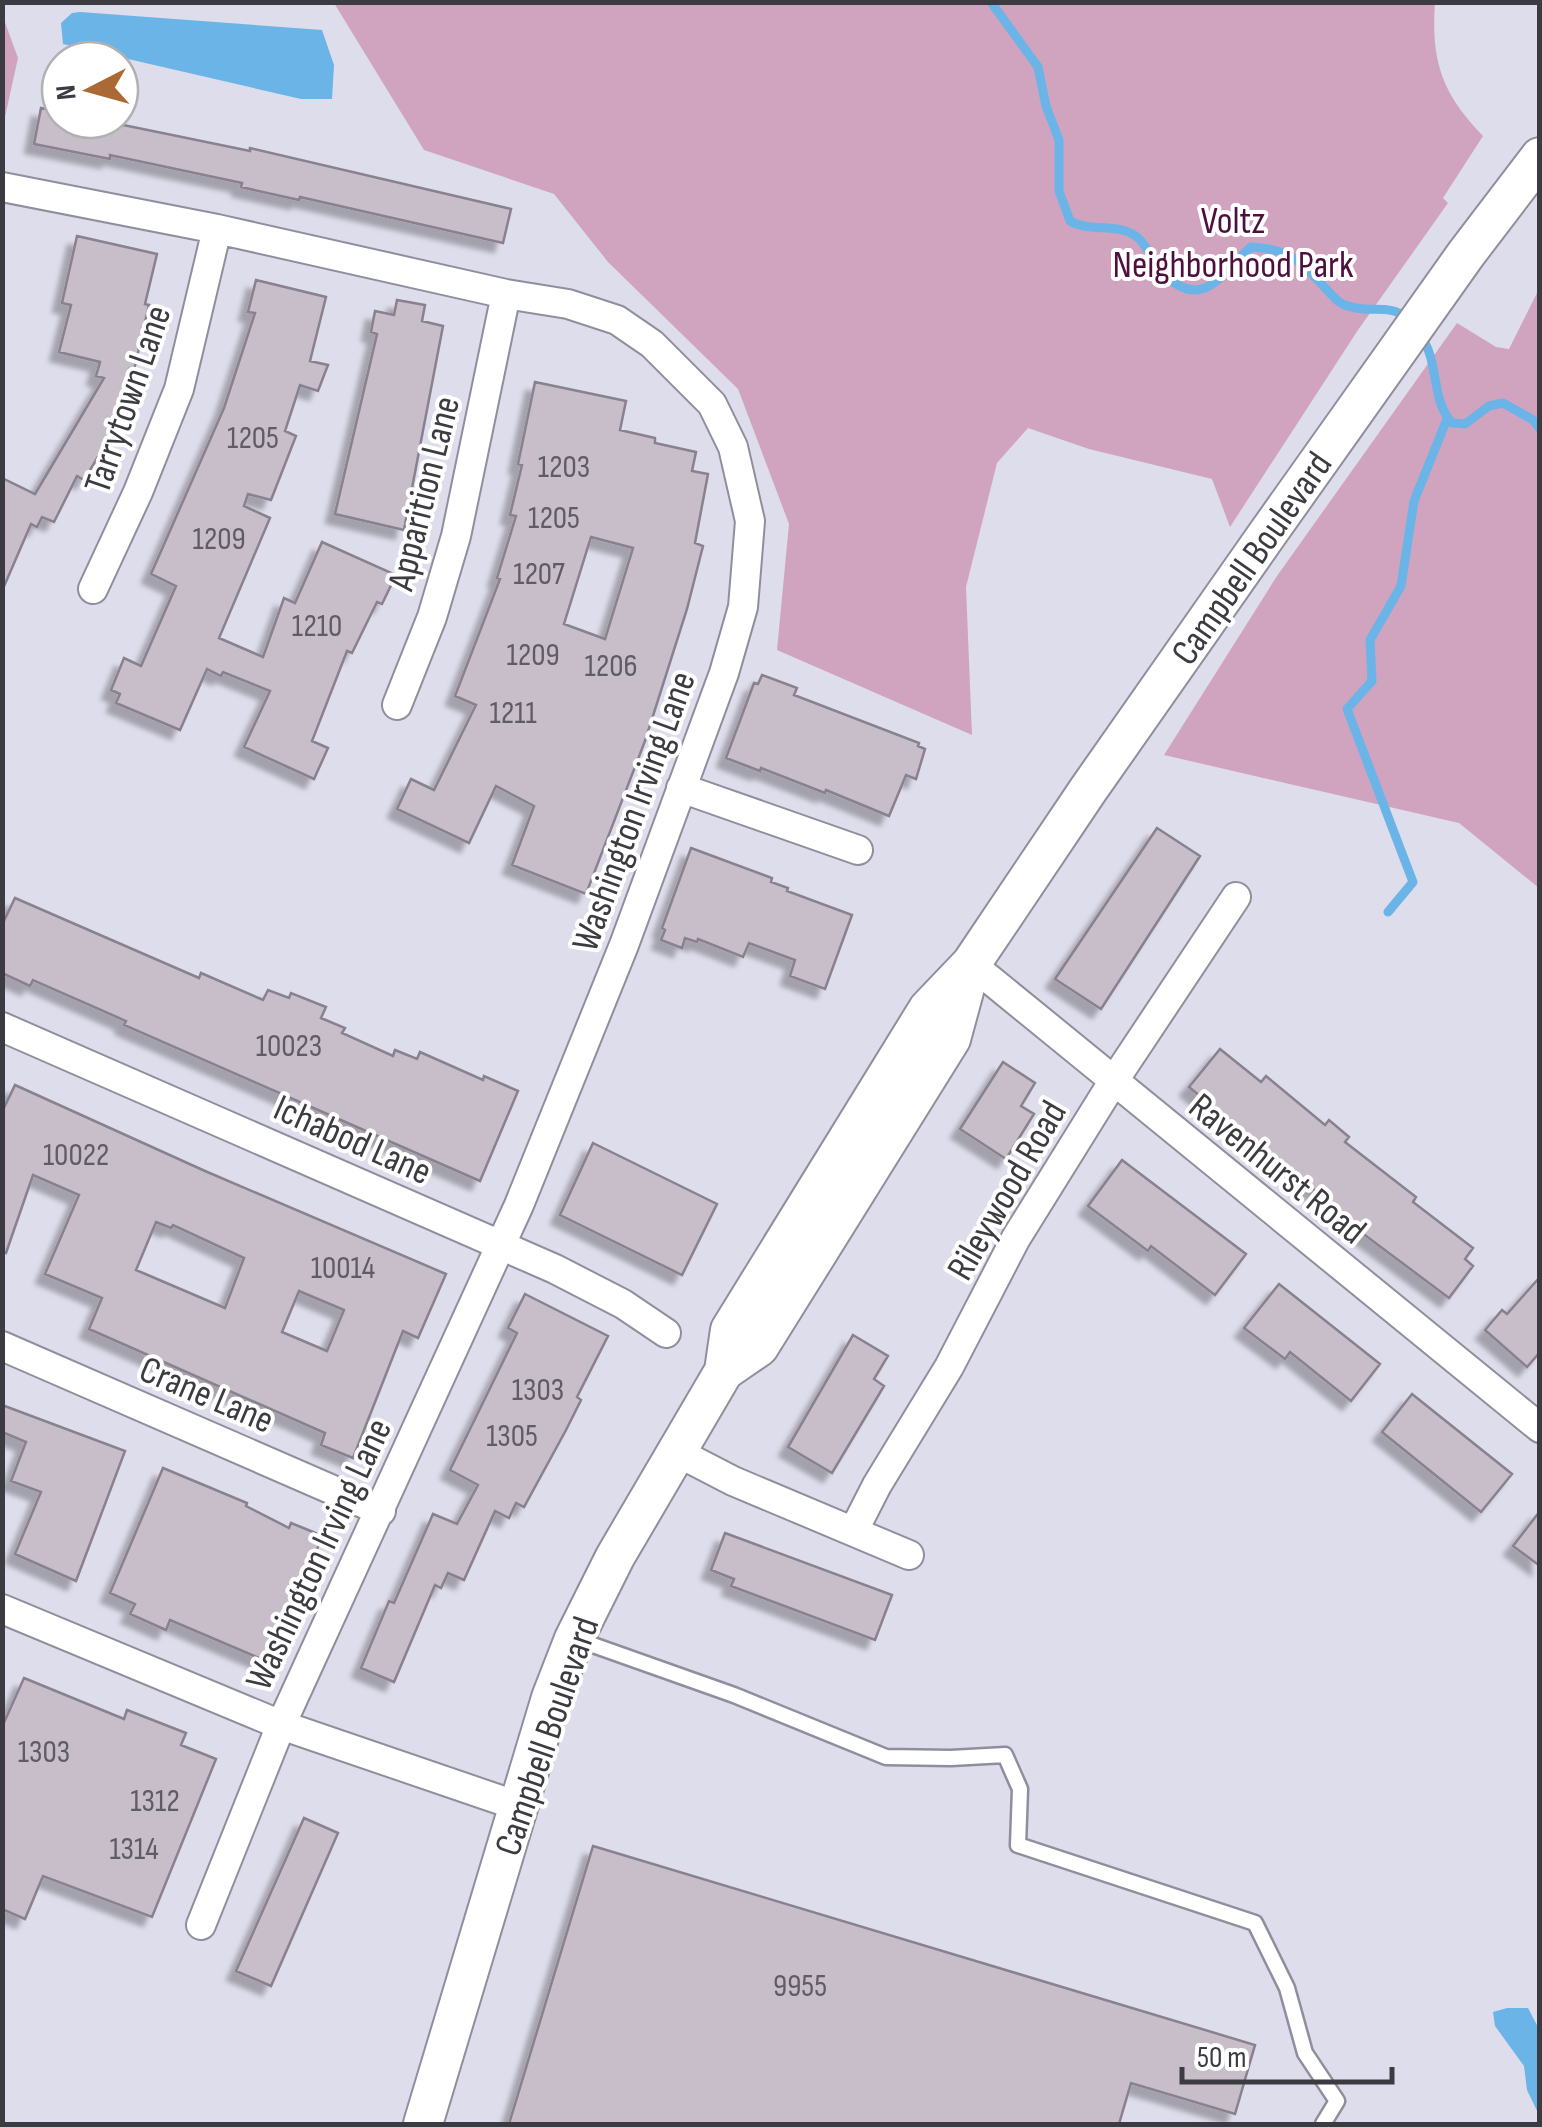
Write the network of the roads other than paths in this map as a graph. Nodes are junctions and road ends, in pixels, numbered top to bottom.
1 (1540, 157) edge
2 (2, 187) edge
3 (217, 229) junction
4 (506, 294) junction
5 (93, 589) dead end
6 (397, 705) dead end
7 (681, 788) junction
8 (858, 850) dead end
9 (1236, 897) dead end
10 (971, 964) junction
11 (2, 1028) edge
12 (1113, 1082) junction
13 (500, 1244) junction
14 (666, 1333) dead end
15 (2, 1346) edge
16 (1540, 1428) edge
17 (675, 1451) junction
18 (381, 1511) junction
19 (854, 1530) junction
20 (909, 1555) dead end
21 (3, 1609) edge
22 (574, 1638) junction
23 (281, 1725) junction
24 (518, 1806) junction
25 (201, 1925) dead end
26 (423, 2124) edge
27 (1323, 2124) edge

1 - 10 street, Campbell Boulevard
2 - 3 street, Washington Irving Lane
3 - 4 street, Washington Irving Lane
3 - 5 street, Tarrytown Lane
4 - 6 street, Apparition Lane
4 - 7 street, Washington Irving Lane
7 - 8 street
7 - 13 street, Washington Irving Lane
9 - 12 street, Rileywood Road
10 - 12 street, Ravenhurst Road
10 - 17 street, Campbell Boulevard
11 - 13 street, Ichabod Lane
12 - 16 street, Ravenhurst Road
12 - 19 street, Rileywood Road
13 - 14 street, Ichabod Lane
13 - 18 street, Washington Irving Lane
15 - 18 street, Crane Lane
17 - 19 street
17 - 22 street, Campbell Boulevard
18 - 23 street, Washington Irving Lane
19 - 20 street
21 - 23 street
22 - 24 street, Campbell Boulevard
22 - 27 lane
23 - 24 street
23 - 25 street, Washington Irving Lane
24 - 26 street, Campbell Boulevard

